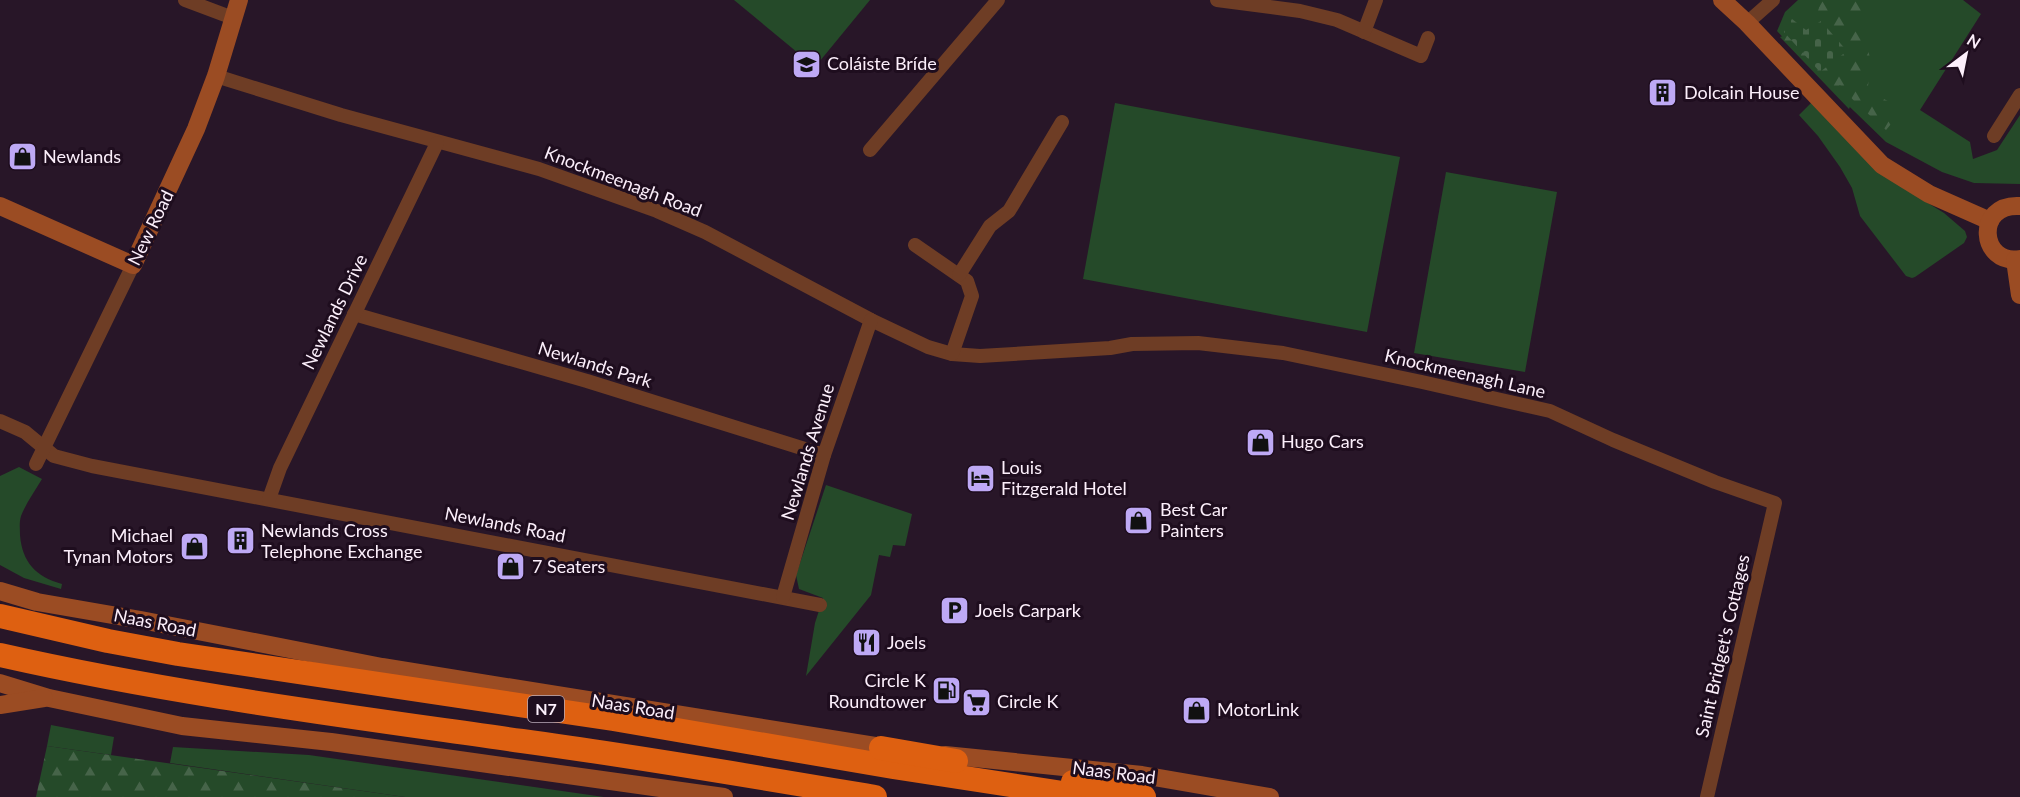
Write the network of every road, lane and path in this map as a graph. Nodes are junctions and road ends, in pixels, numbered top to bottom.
1 (185, 0) edge
2 (239, 0) edge
3 (998, 0) edge
4 (1217, 0) edge
5 (1376, 0) edge
6 (1722, 0) edge
7 (1773, 0) edge
8 (233, 18) junction
9 (1747, 23) junction
10 (1364, 32) junction
11 (1428, 38) dead end
12 (216, 76) junction
13 (2020, 95) edge
14 (1062, 122) dead end
15 (1994, 136) dead end
16 (437, 143) junction
17 (870, 150) dead end
18 (0, 206) edge
19 (2020, 206) edge
20 (1990, 221) junction
21 (915, 244) dead end
22 (2017, 259) edge
23 (133, 265) junction
24 (959, 275) junction
25 (2020, 295) edge
26 (354, 314) junction
27 (871, 320) junction
28 (1110, 348) joint
29 (952, 354) junction
30 (0, 421) edge
31 (44, 448) junction
32 (824, 455) junction
33 (36, 464) dead end
34 (269, 499) junction
35 (1775, 503) joint
36 (783, 597) junction
37 (2, 601) edge
38 (820, 605) dead end
39 (0, 655) edge
40 (0, 683) edge
41 (49, 698) junction
42 (0, 705) edge
43 (881, 748) junction
44 (724, 797) edge
45 (875, 797) edge
46 (1089, 797) edge
47 (1144, 797) edge
48 (1270, 797) edge
49 (1707, 797) edge

1 - 8 street
2 - 8 main road, New Road
3 - 17 street
4 - 10 street
5 - 10 street
6 - 9 main road
7 - 9 street
8 - 12 main road, New Road
9 - 20 main road
10 - 11 street
12 - 16 street, Knockmeenagh Road
12 - 23 main road, New Road
13 - 15 street
14 - 24 street
16 - 26 street, Newlands Drive
16 - 27 street, Knockmeenagh Road
18 - 23 main road
19 - 20 main road
20 - 22 main road
21 - 24 street
22 - 25 main road
23 - 31 street, New Road
24 - 29 street
26 - 32 street, Newlands Park
26 - 34 street, Newlands Drive
27 - 29 street, Knockmeenagh Road
27 - 32 street, Newlands Avenue
28 - 29 street, Knockmeenagh Road
28 - 35 street, Knockmeenagh Lane
30 - 31 street, Newlands Road
31 - 33 street, New Road
31 - 34 street, Newlands Road
32 - 36 street, Newlands Avenue
34 - 36 street, Newlands Road
35 - 49 street, Saint Bridget's Cottages
36 - 38 street, Newlands Road
37 - 43 main road, Naas Road
37 - 46 highway, Naas Road / N7
39 - 45 highway, N7
40 - 41 main road
41 - 42 main road
41 - 44 main road
43 - 47 highway
43 - 48 main road, Naas Road

